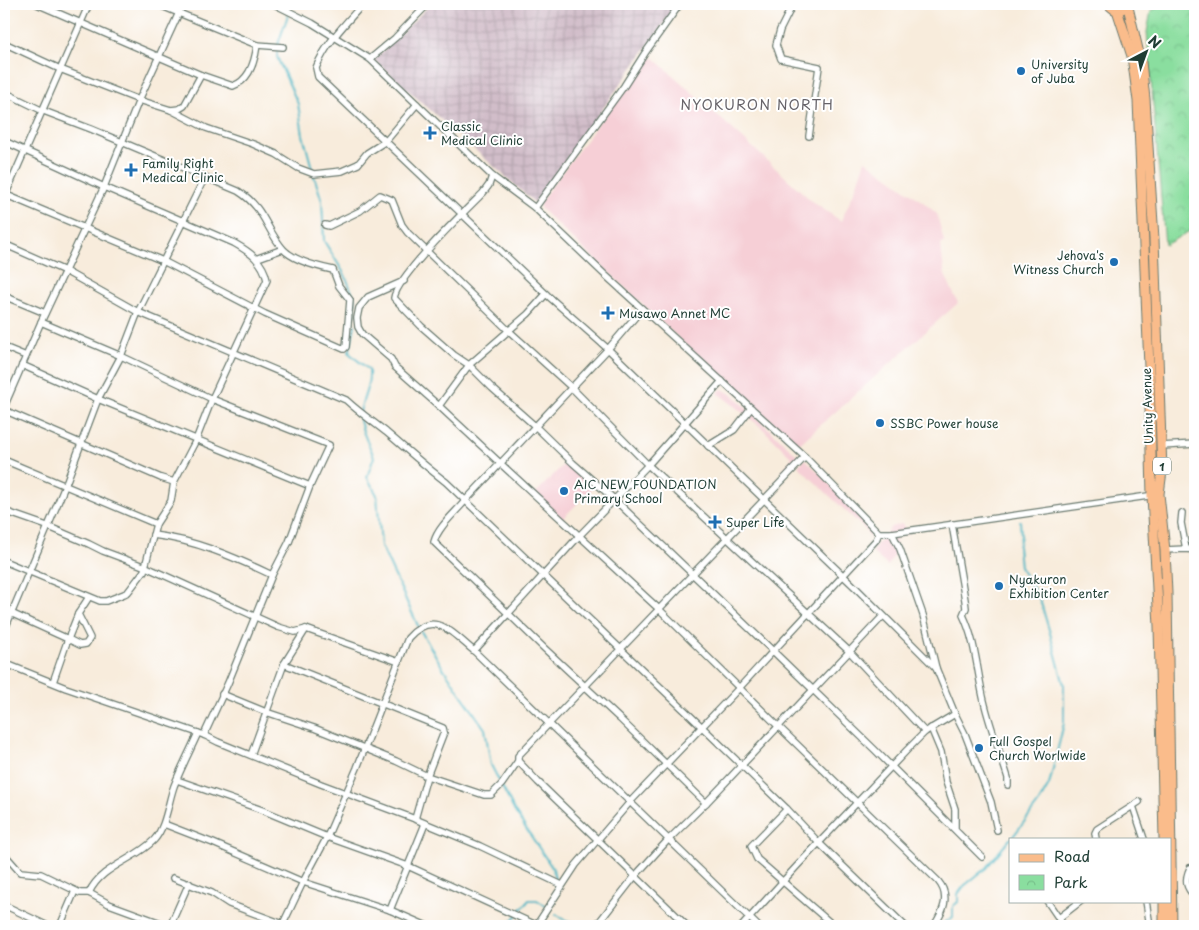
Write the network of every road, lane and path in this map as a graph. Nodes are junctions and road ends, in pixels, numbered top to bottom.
1 (37, 4) edge
2 (89, 4) edge
3 (157, 4) edge
4 (183, 4) edge
5 (274, 4) edge
6 (362, 4) edge
7 (428, 4) edge
8 (680, 4) edge
9 (793, 4) edge
10 (1108, 4) edge
11 (1130, 4) edge
12 (1117, 10) junction
13 (179, 13) junction
14 (80, 22) junction
15 (334, 36) junction
16 (4, 43) edge
17 (257, 45) junction
18 (283, 48) dead end
19 (159, 57) junction
20 (370, 60) junction
21 (60, 69) junction
22 (201, 76) junction
23 (4, 92) edge
24 (139, 100) junction
25 (417, 104) junction
26 (41, 110) junction
27 (171, 110) junction
28 (809, 136) dead end
29 (4, 141) edge
30 (386, 141) junction
31 (122, 143) junction
32 (25, 150) junction
33 (492, 176) junction
34 (204, 177) junction
35 (104, 187) junction
36 (4, 195) edge
37 (535, 208) junction
38 (463, 214) junction
39 (183, 221) junction
40 (325, 225) dead end
41 (85, 230) junction
42 (4, 244) edge
43 (284, 249) junction
44 (427, 250) junction
45 (258, 258) junction
46 (163, 261) junction
47 (65, 271) junction
48 (404, 281) junction
49 (546, 294) junction
50 (4, 296) edge
51 (255, 309) junction
52 (642, 309) junction
53 (138, 312) junction
54 (45, 313) junction
55 (40, 322) junction
56 (508, 330) junction
57 (4, 347) edge
58 (608, 349) junction
59 (234, 352) junction
60 (26, 356) junction
61 (121, 356) junction
62 (22, 365) junction
63 (469, 365) junction
64 (722, 381) junction
65 (571, 387) junction
66 (5, 397) edge
67 (98, 399) junction
68 (212, 399) junction
69 (439, 406) junction
70 (751, 408) junction
71 (4, 409) edge
72 (686, 424) junction
73 (536, 426) junction
74 (196, 440) junction
75 (81, 443) junction
76 (1195, 444) edge
77 (708, 446) junction
78 (1161, 446) junction
79 (805, 457) junction
80 (4, 460) edge
81 (501, 464) junction
82 (648, 465) junction
83 (174, 482) junction
84 (65, 486) junction
85 (310, 486) junction
86 (1155, 495) junction
87 (614, 499) junction
88 (765, 500) junction
89 (465, 501) junction
90 (4, 511) edge
91 (1182, 513) dead end
92 (156, 524) junction
93 (952, 524) junction
94 (47, 526) junction
95 (879, 533) junction
96 (892, 533) junction
97 (153, 534) junction
98 (579, 536) junction
99 (727, 537) junction
100 (1186, 549) junction
101 (1165, 550) junction
102 (1195, 550) edge
103 (4, 561) edge
104 (146, 568) junction
105 (29, 570) junction
106 (272, 575) junction
107 (693, 575) junction
108 (544, 576) junction
109 (843, 576) junction
110 (89, 597) junction
111 (659, 609) junction
112 (4, 610) edge
113 (11, 613) junction
114 (508, 613) junction
115 (808, 613) junction
116 (78, 614) junction
117 (883, 616) junction
118 (254, 617) junction
119 (306, 629) junction
120 (4, 631) edge
121 (68, 639) junction
122 (620, 649) junction
123 (474, 651) junction
124 (773, 651) junction
125 (850, 652) junction
126 (398, 662) junction
127 (4, 663) edge
128 (284, 664) junction
129 (936, 668) junction
130 (53, 682) junction
131 (585, 687) junction
132 (740, 687) junction
133 (813, 691) junction
134 (222, 694) junction
135 (382, 704) junction
136 (266, 712) junction
137 (955, 714) junction
138 (549, 724) junction
139 (702, 726) junction
140 (778, 726) junction
141 (931, 728) junction
142 (925, 732) junction
143 (201, 734) junction
144 (1166, 735) junction
145 (365, 748) junction
146 (251, 755) junction
147 (518, 761) junction
148 (667, 765) junction
149 (741, 765) junction
150 (892, 766) junction
151 (427, 776) junction
152 (177, 780) junction
153 (1008, 785) dead end
154 (346, 793) junction
155 (630, 802) junction
156 (1140, 802) dead end
157 (706, 803) junction
158 (857, 803) junction
159 (1133, 806) junction
160 (787, 809) junction
161 (415, 819) junction
162 (164, 824) junction
163 (425, 824) junction
164 (955, 829) junction
165 (996, 830) dead end
166 (327, 837) junction
167 (4, 838) edge
168 (1096, 838) edge
169 (1144, 838) edge
170 (1164, 838) edge
171 (1169, 838) edge
172 (598, 840) junction
173 (668, 840) junction
174 (819, 843) junction
175 (4, 856) edge
176 (982, 857) dead end
177 (408, 866) junction
178 (1190, 868) dead end
179 (635, 876) junction
180 (173, 878) dead end
181 (784, 881) junction
182 (303, 882) junction
183 (189, 883) junction
184 (562, 885) junction
185 (76, 891) junction
186 (89, 893) junction
187 (1195, 897) edge
188 (1048, 902) edge
189 (1080, 902) edge
190 (1146, 902) edge
191 (1164, 902) edge
192 (1171, 902) edge
193 (4, 905) edge
194 (390, 910) junction
195 (750, 918) junction
196 (1058, 918) junction
197 (283, 925) edge
198 (48, 926) edge
199 (60, 926) edge
200 (170, 926) edge
201 (427, 926) edge
202 (536, 926) edge
203 (593, 926) edge
204 (687, 926) edge
205 (742, 926) edge
206 (758, 926) edge
207 (834, 926) edge
208 (905, 926) edge
209 (934, 926) edge
210 (1064, 926) edge
211 (1150, 926) edge
212 (1164, 926) edge
213 (1172, 926) edge

1 - 14 street
2 - 14 street
3 - 13 street
4 - 13 street
5 - 15 street
6 - 15 street
7 - 20 street
8 - 37 street
9 - 28 street
10 - 12 main road
11 - 12 main road, 1
11 - 78 main road, Unity Avenue / 1
12 - 86 main road, Unity Avenue / 1
13 - 17 street
13 - 19 street
14 - 19 street
14 - 21 street
15 - 20 street
15 - 30 street
16 - 21 street
17 - 18 street
17 - 22 street
19 - 22 street
19 - 24 street
20 - 25 street
21 - 24 street
21 - 26 street
22 - 27 street
23 - 26 street
24 - 27 street
24 - 31 street
25 - 30 street
25 - 33 street
26 - 31 street
26 - 32 street
27 - 30 street
29 - 32 street
30 - 38 street
31 - 34 street
31 - 35 street
32 - 35 street
32 - 36 street
33 - 37 street
33 - 38 street
34 - 39 street
34 - 43 street
35 - 39 street
35 - 41 street
36 - 41 street
37 - 52 street
38 - 44 street
38 - 49 street
39 - 45 street
39 - 46 street
40 - 44 street
41 - 46 street
41 - 47 street
42 - 47 street
43 - 45 street
43 - 51 street
44 - 48 street
44 - 56 street
45 - 51 street
46 - 51 street
46 - 53 street
47 - 53 street
47 - 54 street
48 - 63 street
48 - 69 street
49 - 56 street
49 - 58 street
50 - 54 street
51 - 59 street
52 - 58 street
52 - 64 street
53 - 59 street
53 - 61 street
54 - 55 street
55 - 60 street
55 - 61 street
56 - 63 street
56 - 65 street
57 - 60 street
58 - 65 street
58 - 72 street
59 - 68 street
59 - 89 street
60 - 62 street
61 - 67 street
61 - 68 street
62 - 66 street
62 - 67 street
63 - 69 street
63 - 73 street
64 - 70 street
64 - 72 street
65 - 73 street
65 - 82 street
66 - 71 street
67 - 74 street
67 - 75 street
68 - 74 street
68 - 85 street
69 - 81 street
70 - 77 street
70 - 79 street
71 - 75 street
72 - 77 street
72 - 82 street
73 - 81 street
73 - 87 street
74 - 83 street
74 - 85 street
75 - 83 street
75 - 84 street
76 - 78 street
77 - 88 street
78 - 86 main road, Unity Avenue / 1
79 - 88 street
79 - 95 street
80 - 84 street
81 - 89 street
81 - 98 street
82 - 87 street
82 - 99 street
83 - 92 street
84 - 92 street
84 - 94 street
85 - 106 street
86 - 93 street
86 - 101 main road, Unity Avenue / 1
86 - 144 main road, Unity Avenue / 1
87 - 98 street
87 - 107 street
88 - 99 street
88 - 109 street
89 - 108 street
89 - 114 street
90 - 94 street
91 - 100 street
92 - 97 street
93 - 96 street
93 - 153 street
94 - 104 street
94 - 105 street
95 - 96 street
95 - 109 street
96 - 129 street
97 - 104 street
97 - 106 street
98 - 108 street
98 - 111 street
99 - 107 street
99 - 115 street
100 - 101 street
100 - 102 street
101 - 144 main road, Unity Avenue / 1
103 - 105 street
104 - 110 street
104 - 118 street
105 - 110 street
105 - 113 street
106 - 118 street
107 - 111 street
107 - 124 street
108 - 114 street
108 - 122 street
109 - 115 street
109 - 117 street
110 - 116 street
111 - 122 street
111 - 132 street
112 - 113 street
113 - 120 street
113 - 121 street
114 - 123 street
114 - 131 street
115 - 124 street
115 - 125 street
116 - 121 street
116 - 121 street
117 - 125 street
117 - 129 street
118 - 119 street
118 - 134 street
119 - 126 street
119 - 128 street
121 - 130 street
122 - 131 street
122 - 139 street
123 - 126 street
123 - 138 street
124 - 132 street
124 - 133 street
125 - 133 street
125 - 142 street
126 - 135 street
127 - 130 street
128 - 135 street
128 - 136 street
129 - 137 street
130 - 143 street
131 - 138 street
131 - 148 street
132 - 139 street
132 - 140 street
133 - 140 street
133 - 150 street
134 - 136 street
134 - 143 street
135 - 145 street
135 - 151 street
136 - 145 street
136 - 146 street
137 - 141 street
137 - 165 street
138 - 147 street
138 - 155 street
139 - 148 street
139 - 149 street
140 - 149 street
140 - 158 street
141 - 142 street
141 - 164 street
142 - 150 street
143 - 146 street
143 - 152 street
144 - 170 main road, Unity Avenue / 1
144 - 171 main road, Unity Avenue / 1
145 - 151 street
145 - 154 street
146 - 154 street
147 - 151 street
147 - 172 street
148 - 155 street
148 - 157 street
149 - 157 street
149 - 160 street
150 - 158 street
150 - 164 street
151 - 161 street
152 - 162 street
152 - 166 street
154 - 161 street
154 - 166 street
155 - 172 street
155 - 173 street
156 - 159 street
157 - 173 street
158 - 174 street
158 - 209 street
159 - 168 street
159 - 169 street
160 - 174 street
160 - 181 street
161 - 163 street
162 - 182 street
162 - 186 street
163 - 177 street
163 - 184 street
164 - 176 street
166 - 177 street
166 - 182 street
167 - 175 street
172 - 179 street
172 - 184 street
173 - 179 street
173 - 195 street
174 - 181 street
174 - 208 street
175 - 185 street
177 - 194 street
177 - 202 street
178 - 187 street
179 - 203 street
179 - 204 street
180 - 183 street
181 - 195 street
181 - 207 street
182 - 194 street
182 - 197 street
183 - 197 street
183 - 200 street
184 - 202 street
185 - 186 street
185 - 199 street
186 - 200 street
188 - 196 street
189 - 196 street
190 - 211 street
191 - 212 main road
192 - 213 main road, Unity Avenue / 1
193 - 198 street
194 - 201 street
195 - 205 street
195 - 206 street
196 - 210 street

